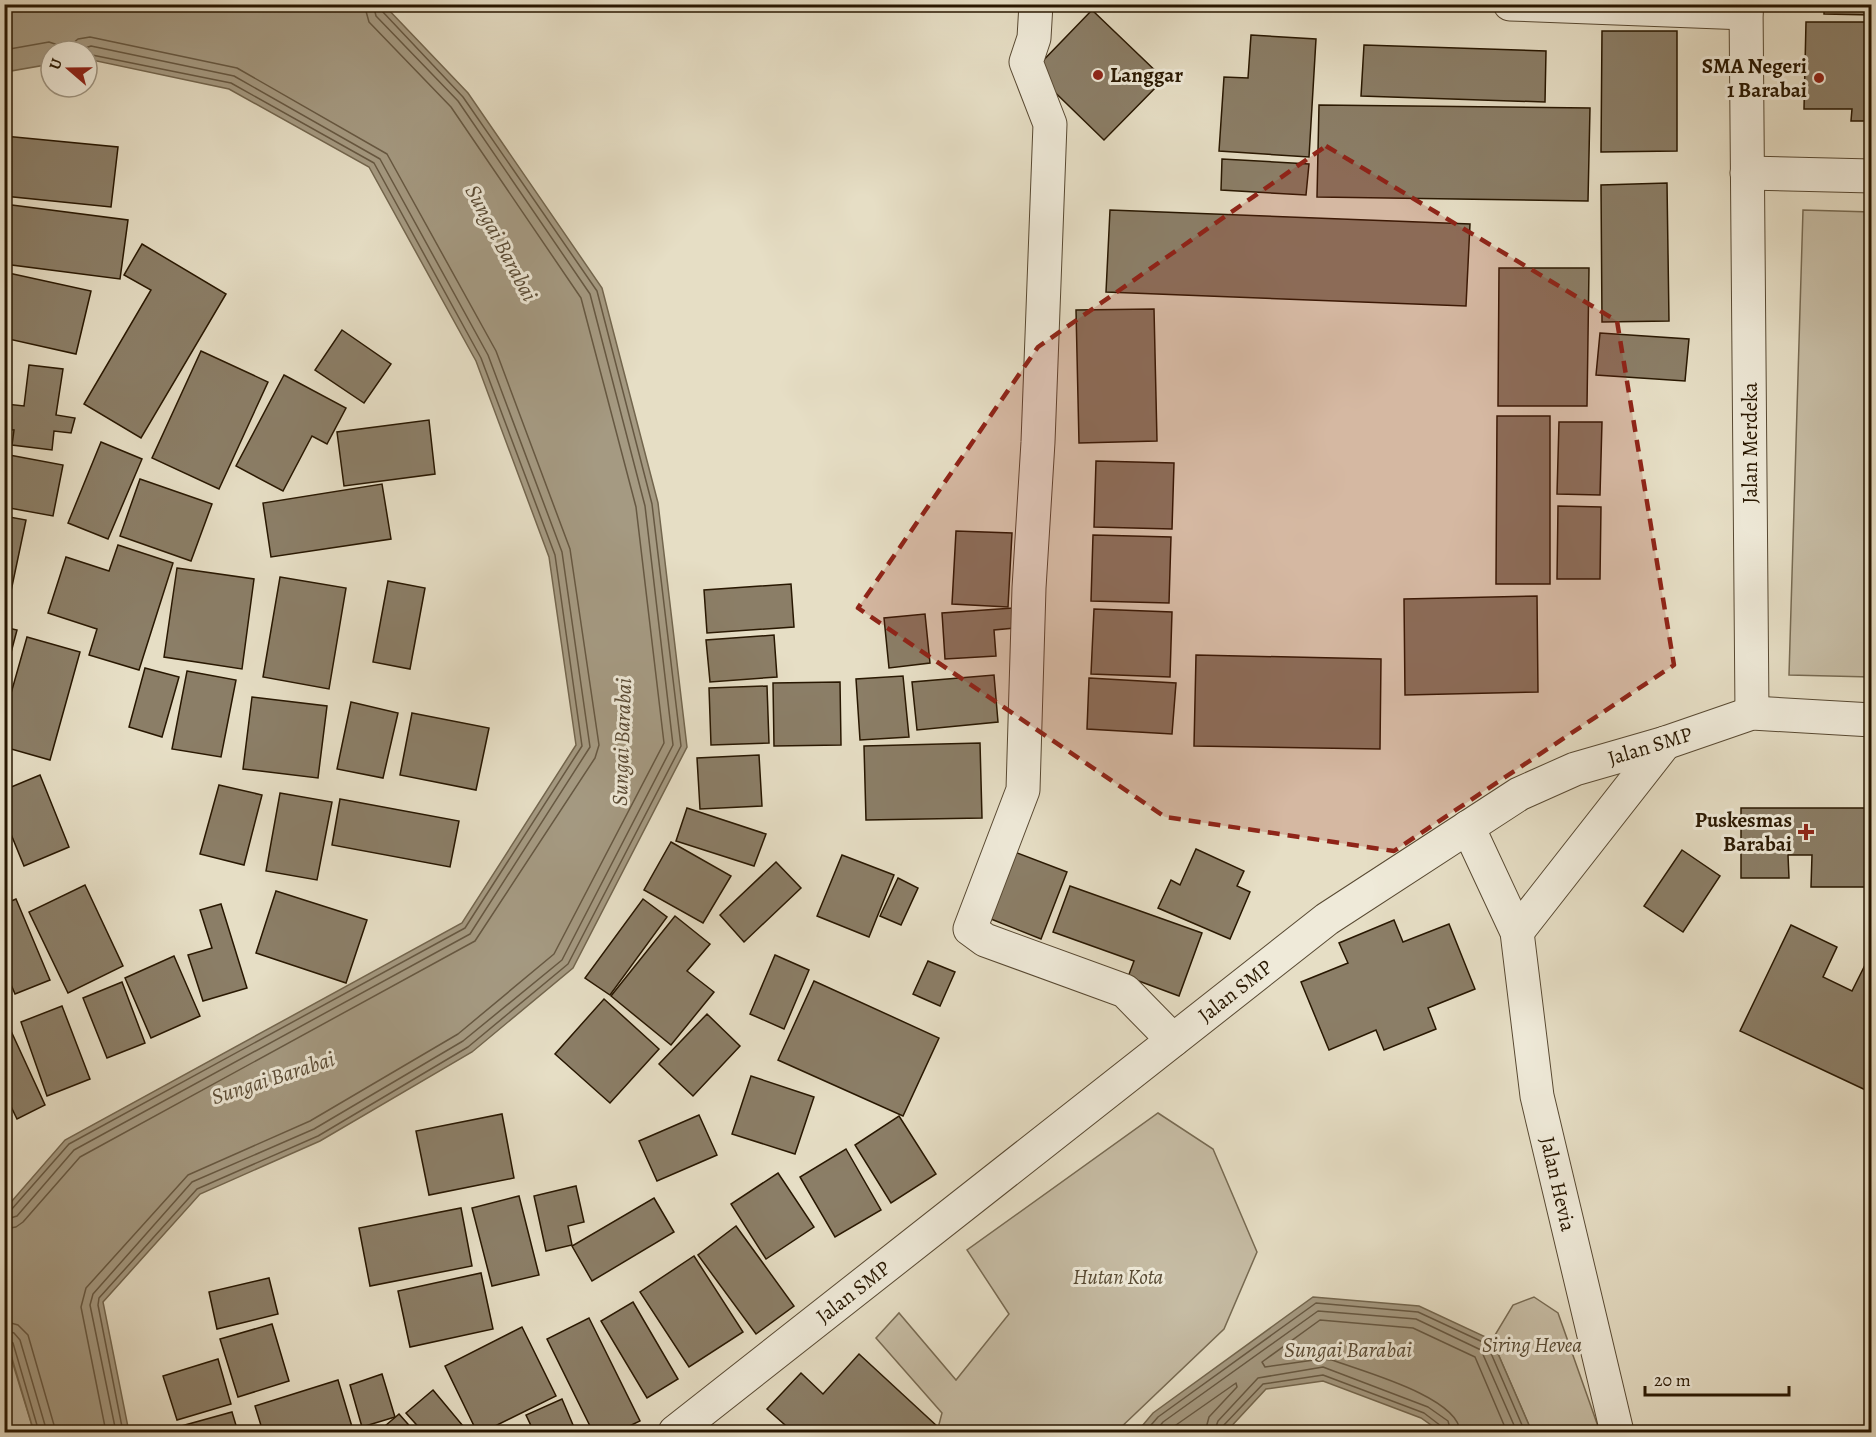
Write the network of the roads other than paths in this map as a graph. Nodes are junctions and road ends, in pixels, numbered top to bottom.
1 (1036, 4) edge
2 (1510, 4) edge
3 (1746, 9) edge
4 (1748, 173) junction
5 (1872, 176) edge
6 (1752, 713) junction
7 (1872, 720) edge
8 (1665, 743) junction
9 (1468, 827) junction
10 (1517, 932) junction
11 (1173, 1040) junction
12 (675, 1432) edge
13 (1617, 1432) edge

1 - 11 street
2 - 3 street, Jalan Merdeka
3 - 4 street, Jalan Merdeka
4 - 5 street
4 - 6 street, Jalan Merdeka
6 - 7 street, Jalan SMP
6 - 8 street, Jalan SMP
8 - 9 street, Jalan SMP
8 - 10 street
9 - 10 street, Jalan Hevia
9 - 11 street, Jalan SMP
10 - 13 street, Jalan Hevia
11 - 12 street, Jalan SMP

